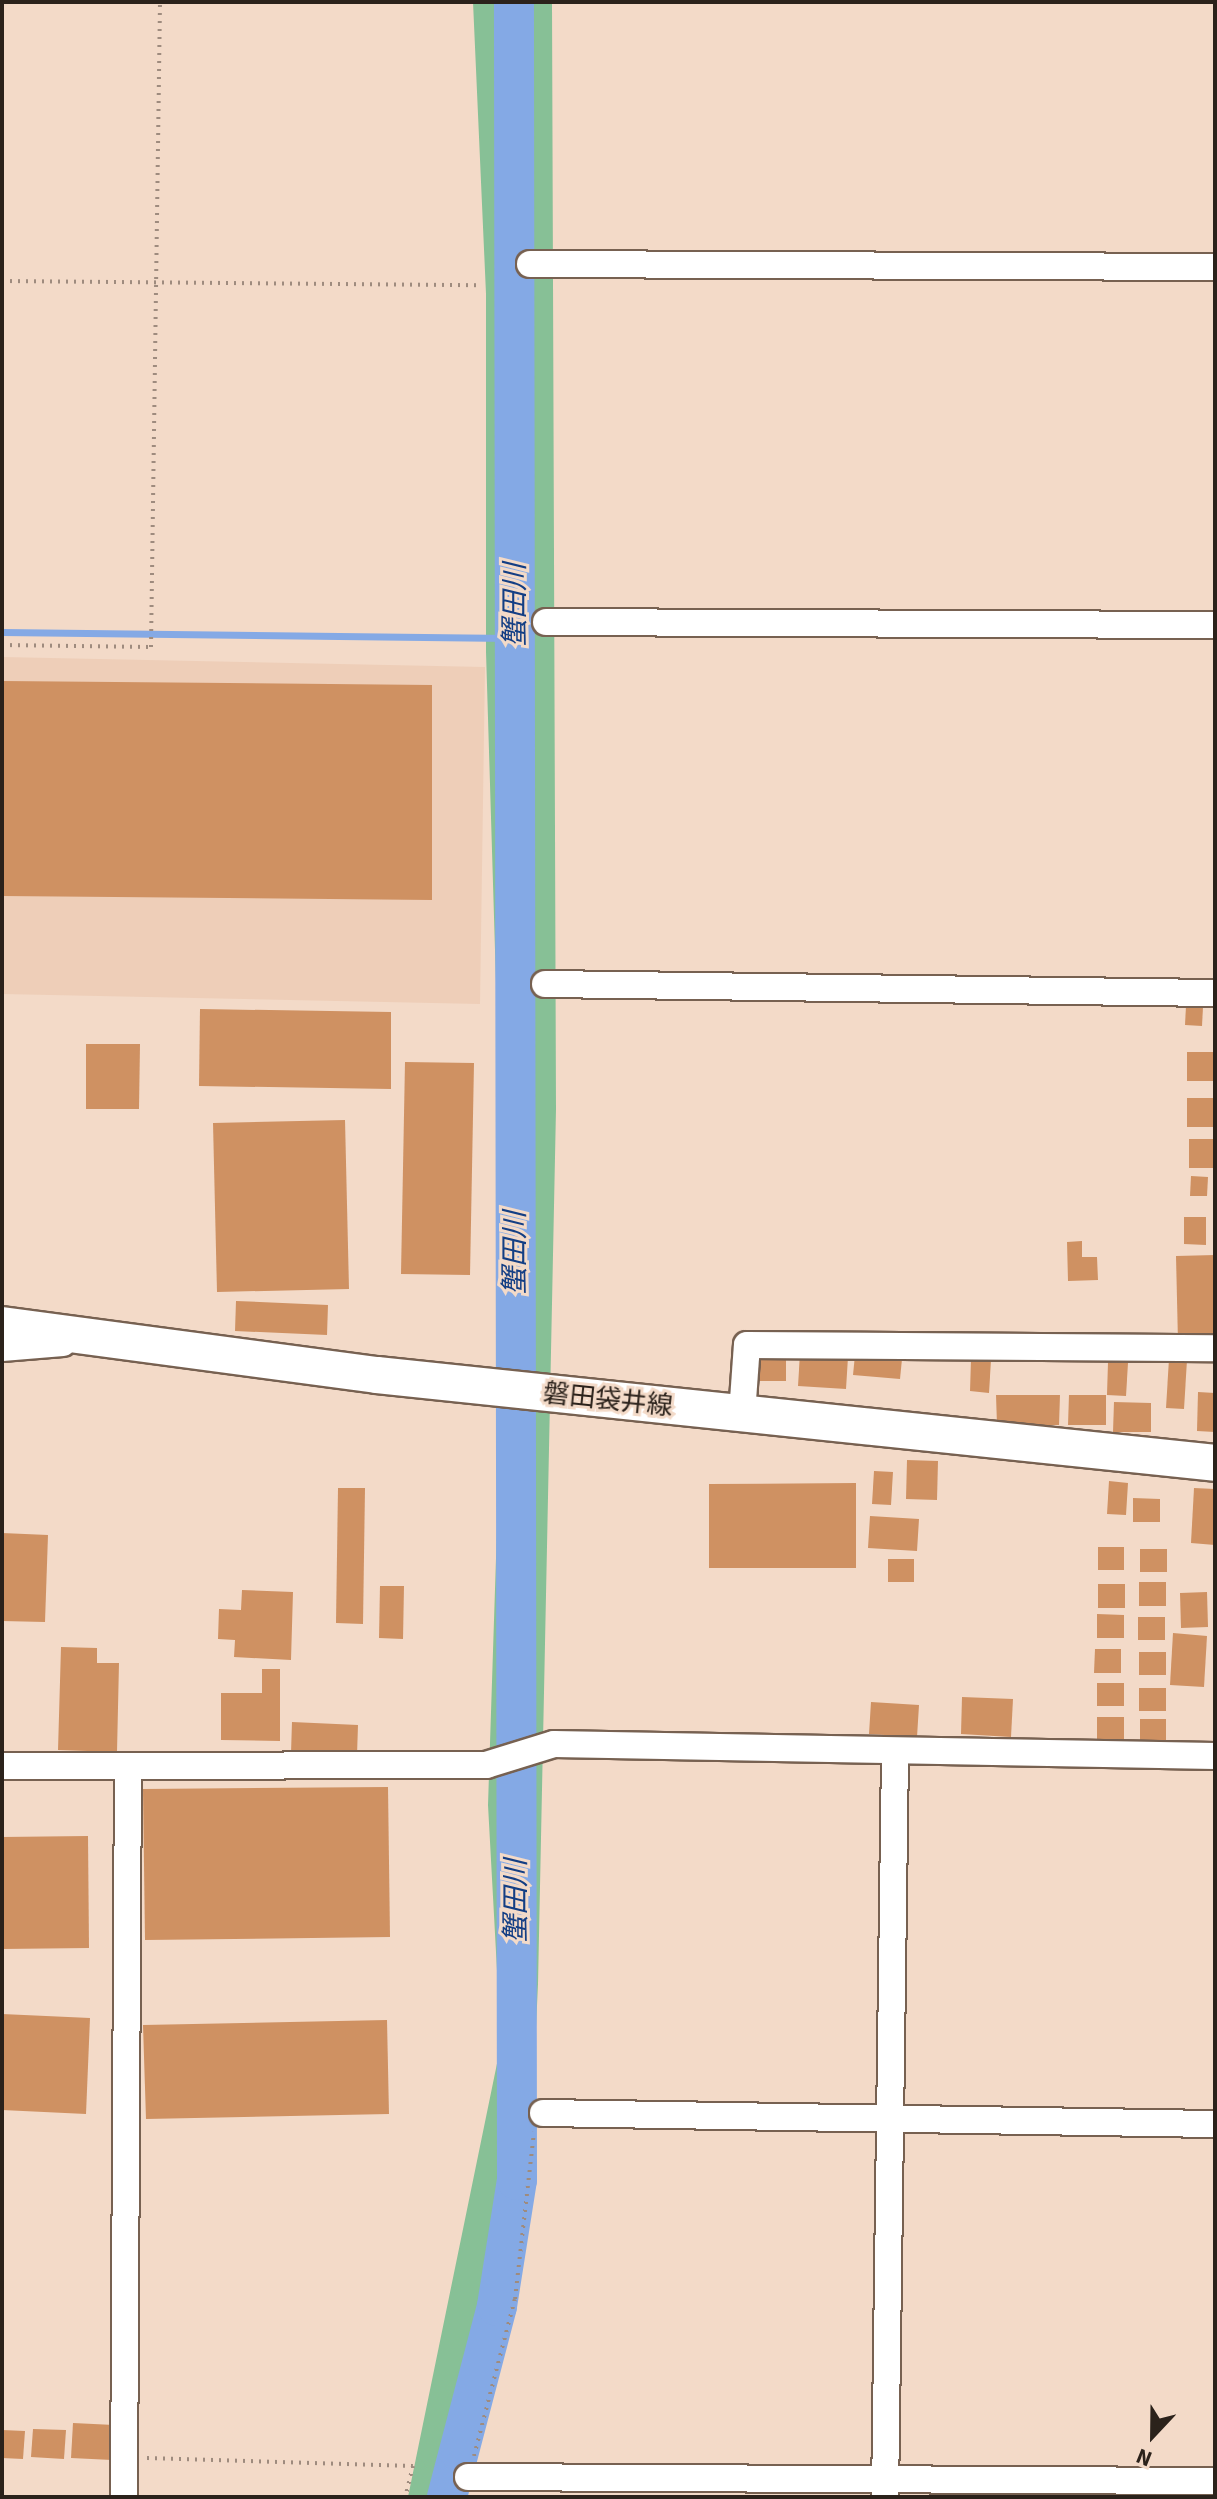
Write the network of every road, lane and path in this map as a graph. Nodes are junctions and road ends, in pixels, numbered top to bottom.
1 (160, 2) edge
2 (530, 264) dead end
3 (1215, 267) edge
4 (2, 281) edge
5 (156, 281) junction
6 (481, 285) dead end
7 (546, 622) dead end
8 (1215, 625) edge
9 (2, 645) edge
10 (545, 984) dead end
11 (1215, 993) edge
12 (2, 1325) edge
13 (102, 1340) junction
14 (2, 1348) edge
15 (1215, 1348) edge
16 (742, 1414) junction
17 (1215, 1463) edge
18 (895, 1751) junction
19 (1215, 1756) edge
20 (2, 1766) edge
21 (128, 1766) junction
22 (543, 2113) joint
23 (889, 2122) junction
24 (1215, 2124) edge
25 (124, 2457) junction
26 (468, 2477) joint
27 (1215, 2481) edge
28 (885, 2490) edge
29 (124, 2497) edge
30 (405, 2497) edge

1 - 5 path
2 - 3 street
4 - 5 path
5 - 6 path
5 - 9 path
7 - 8 street
10 - 11 street
12 - 13 main road, 磐田袋井線
13 - 14 street
13 - 16 main road, 磐田袋井線
15 - 16 street
16 - 17 main road, 磐田袋井線
18 - 19 street
18 - 21 street
18 - 23 street
20 - 21 street
21 - 25 street
22 - 23 street
22 - 26 path
23 - 24 street
23 - 28 street
25 - 29 street
25 - 30 path
26 - 28 street
27 - 28 street

